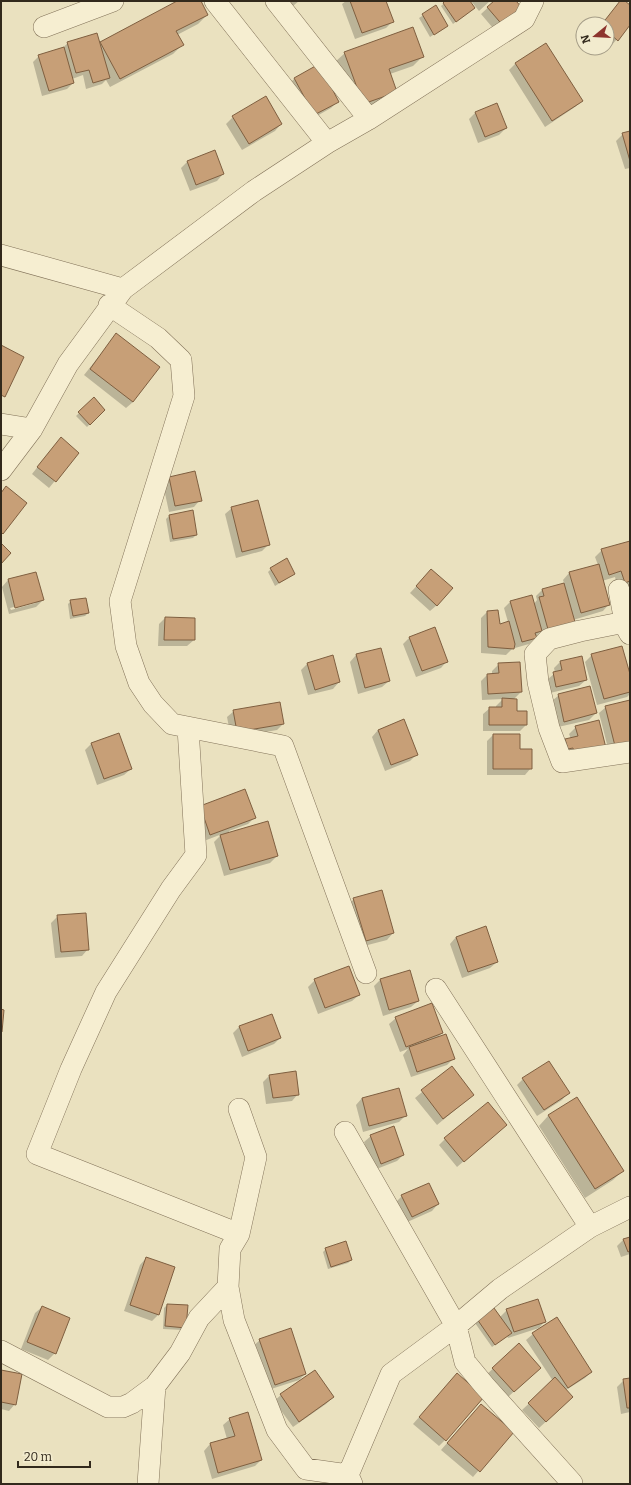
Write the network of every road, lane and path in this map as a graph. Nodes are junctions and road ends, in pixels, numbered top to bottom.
1 (113, 1) edge
2 (215, 1) edge
3 (276, 1) edge
4 (534, 1) edge
5 (44, 27) dead end
6 (369, 119) junction
7 (327, 143) junction
8 (1, 255) edge
9 (123, 289) junction
10 (109, 305) junction
11 (1, 424) edge
12 (32, 430) junction
13 (1, 470) edge
14 (618, 590) dead end
15 (628, 630) edge
16 (188, 728) junction
17 (630, 752) edge
18 (366, 973) dead end
19 (436, 989) dead end
20 (240, 1109) dead end
21 (345, 1132) dead end
22 (630, 1207) edge
23 (590, 1227) junction
24 (239, 1234) junction
25 (228, 1287) junction
26 (456, 1326) junction
27 (1, 1351) edge
28 (154, 1386) junction
29 (350, 1480) edge
30 (148, 1484) edge
31 (572, 1484) edge

1 - 5 street
2 - 7 street
3 - 6 street
4 - 6 street
6 - 7 street
7 - 9 street
8 - 9 street
9 - 10 street
10 - 12 street
10 - 16 street
11 - 12 street
12 - 13 street
14 - 15 street
15 - 17 street
16 - 18 street
16 - 24 street
19 - 23 street
20 - 24 street
21 - 26 street
22 - 23 street
23 - 26 street
24 - 25 street
25 - 28 street
25 - 29 street
26 - 29 street
26 - 31 street
27 - 28 street
28 - 30 street

